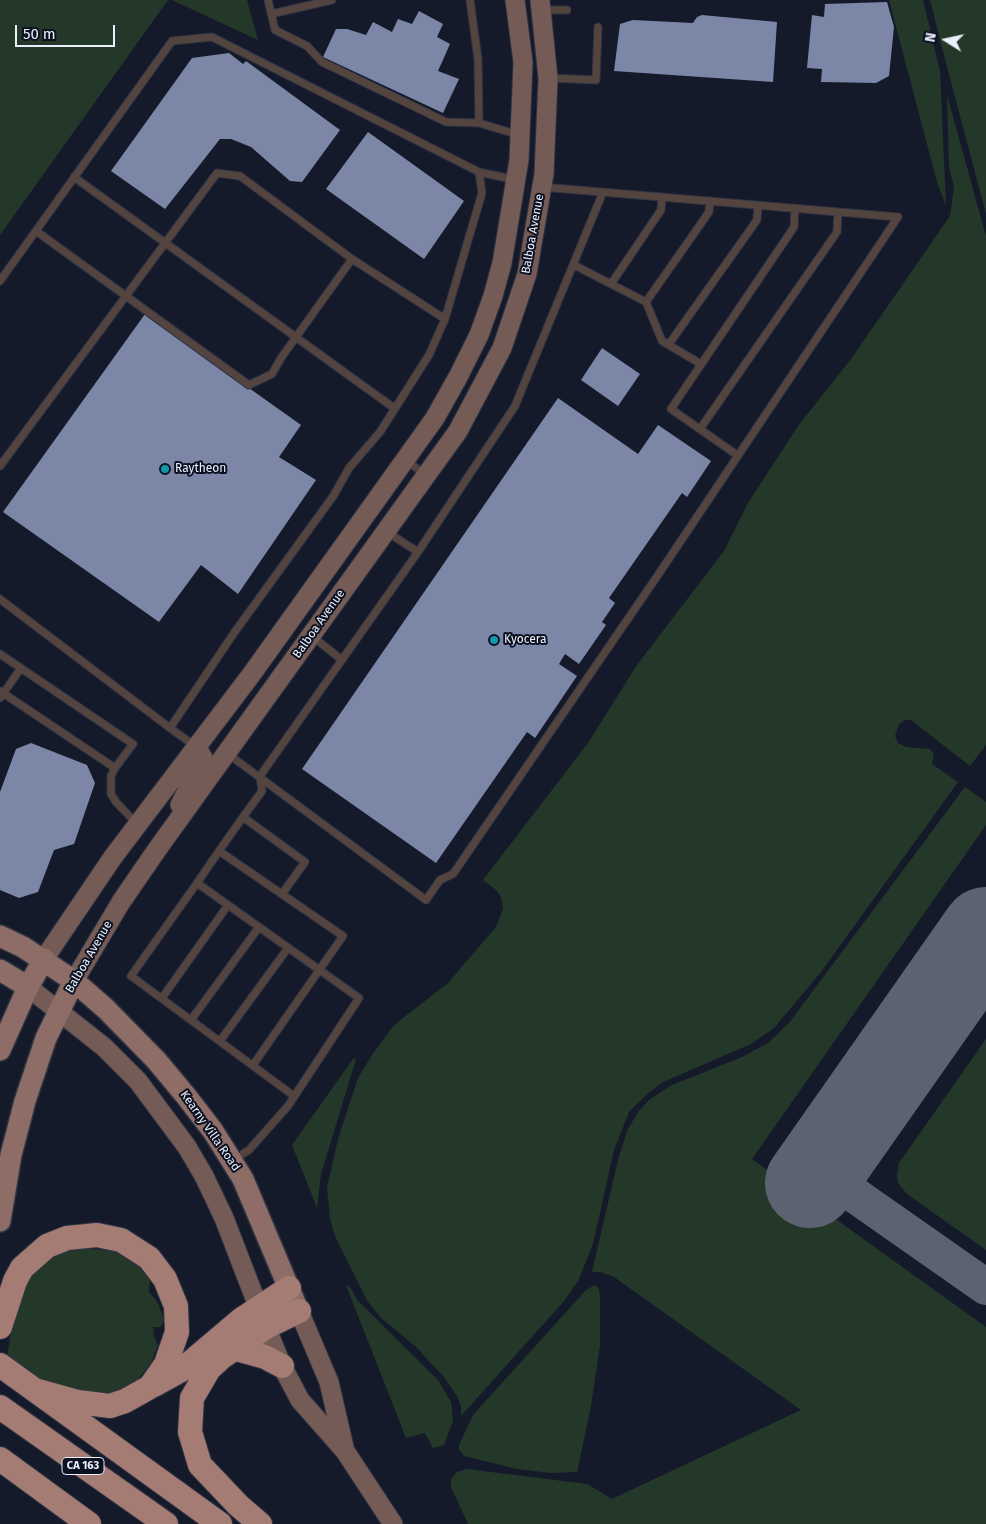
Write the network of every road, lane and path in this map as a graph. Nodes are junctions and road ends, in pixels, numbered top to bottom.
1 (268, 0) edge
2 (332, 0) edge
3 (470, 0) edge
4 (514, 0) edge
5 (541, 5) edge
6 (567, 10) dead end
7 (271, 14) junction
8 (598, 27) dead end
9 (523, 62) junction
10 (548, 78) junction
11 (480, 123) junction
12 (512, 133) junction
13 (479, 172) junction
14 (74, 177) junction
15 (516, 180) junction
16 (543, 180) junction
17 (603, 192) junction
18 (662, 197) junction
19 (710, 201) junction
20 (758, 205) junction
21 (795, 208) junction
22 (838, 212) junction
23 (36, 231) junction
24 (165, 242) junction
25 (352, 259) junction
26 (574, 266) junction
27 (0, 281) edge
28 (611, 284) junction
29 (125, 297) junction
30 (646, 302) junction
31 (445, 320) junction
32 (295, 338) junction
33 (669, 344) junction
34 (701, 364) junction
35 (394, 408) junction
36 (700, 429) junction
37 (737, 454) junction
38 (405, 460) junction
39 (0, 466) edge
40 (426, 474) junction
41 (385, 531) junction
42 (418, 552) junction
43 (0, 599) edge
44 (311, 636) junction
45 (0, 654) edge
46 (342, 660) junction
47 (21, 668) junction
48 (1, 694) edge
49 (170, 728) junction
50 (197, 748) junction
51 (227, 753) junction
52 (115, 768) junction
53 (260, 776) junction
54 (243, 817) junction
55 (137, 824) junction
56 (168, 834) junction
57 (219, 851) junction
58 (197, 883) junction
59 (282, 894) junction
60 (228, 905) junction
61 (259, 927) junction
62 (0, 936) edge
63 (288, 948) junction
64 (44, 960) junction
65 (0, 970) edge
66 (320, 970) junction
67 (74, 981) junction
68 (28, 987) junction
69 (162, 998) junction
70 (59, 1010) junction
71 (191, 1020) junction
72 (220, 1041) junction
73 (0, 1050) edge
74 (253, 1065) junction
75 (294, 1096) junction
76 (232, 1160) junction
77 (0, 1221) edge
78 (289, 1288) junction
79 (299, 1311) junction
80 (262, 1318) junction
81 (1, 1323) edge
82 (236, 1349) junction
83 (0, 1365) edge
84 (282, 1366) junction
85 (150, 1388) junction
86 (35, 1390) junction
87 (0, 1408) edge
88 (345, 1451) junction
89 (0, 1459) edge
90 (89, 1524) edge
91 (166, 1524) edge
92 (220, 1524) edge
93 (260, 1524) edge
94 (393, 1524) edge

1 - 7 lane
2 - 7 lane
3 - 11 lane
4 - 9 main road, Balboa Avenue
5 - 6 lane
5 - 10 main road, Balboa Avenue
7 - 11 lane
8 - 10 lane
9 - 12 main road, Balboa Avenue
9 - 16 main road
10 - 16 main road, Balboa Avenue
11 - 12 lane
12 - 15 main road, Balboa Avenue
13 - 14 lane
13 - 15 lane
13 - 31 lane
14 - 23 lane
14 - 24 lane
15 - 38 main road, Balboa Avenue
16 - 17 lane
16 - 40 main road, Balboa Avenue
17 - 18 lane
17 - 26 lane
18 - 19 lane
18 - 28 lane
19 - 20 lane
19 - 30 lane
20 - 21 lane
20 - 33 lane
21 - 22 lane
21 - 34 lane
22 - 36 lane
22 - 37 lane
23 - 27 lane
23 - 29 lane
24 - 25 lane
24 - 29 lane
24 - 32 lane
25 - 31 lane
25 - 32 lane
26 - 28 lane
26 - 42 lane
28 - 30 lane
29 - 32 lane
29 - 39 lane
30 - 33 lane
31 - 35 lane
32 - 35 lane
33 - 34 lane
34 - 36 lane
35 - 49 lane
36 - 37 lane
37 - 53 lane
38 - 40 lane
38 - 50 main road, Balboa Avenue
40 - 41 main road, Balboa Avenue
41 - 42 lane
41 - 44 main road, Balboa Avenue
42 - 46 lane
43 - 49 lane
44 - 46 lane
44 - 51 main road, Balboa Avenue
45 - 47 lane
46 - 53 lane
47 - 48 lane
47 - 52 lane
48 - 52 lane
49 - 50 lane
50 - 55 main road, Balboa Avenue
50 - 56 main road
51 - 53 lane
51 - 56 main road, Balboa Avenue
52 - 55 lane
53 - 54 lane
54 - 57 lane
54 - 59 lane
55 - 64 main road, Balboa Avenue
56 - 67 main road, Balboa Avenue
57 - 58 lane
57 - 59 lane
58 - 60 lane
58 - 69 lane
59 - 66 lane
60 - 61 lane
60 - 69 lane
61 - 63 lane
61 - 71 lane
62 - 64 main road, Kearny Villa Road
63 - 66 lane
63 - 72 lane
64 - 67 main road, Kearny Villa Road
64 - 68 main road, Balboa Avenue
65 - 68 main road, Kearny Villa Road
66 - 74 lane
66 - 75 lane
67 - 70 main road, Balboa Avenue
67 - 76 main road, Kearny Villa Road
68 - 70 main road, Kearny Villa Road
68 - 73 main road, Balboa Avenue
69 - 71 lane
70 - 77 main road, Balboa Avenue
70 - 80 main road, Kearny Villa Road
71 - 72 lane
72 - 74 lane
74 - 75 lane
75 - 76 lane
76 - 78 main road, Kearny Villa Road
78 - 79 main road, Kearny Villa Road
78 - 80 highway
79 - 80 highway
79 - 88 main road, Kearny Villa Road
80 - 82 highway
80 - 84 main road, Kearny Villa Road
80 - 85 highway
81 - 85 highway
82 - 84 highway
82 - 93 highway
83 - 86 highway
84 - 88 main road, Kearny Villa Road
85 - 86 highway
86 - 92 highway
87 - 91 highway, CA 163
88 - 94 main road, Kearny Villa Road
89 - 90 highway

